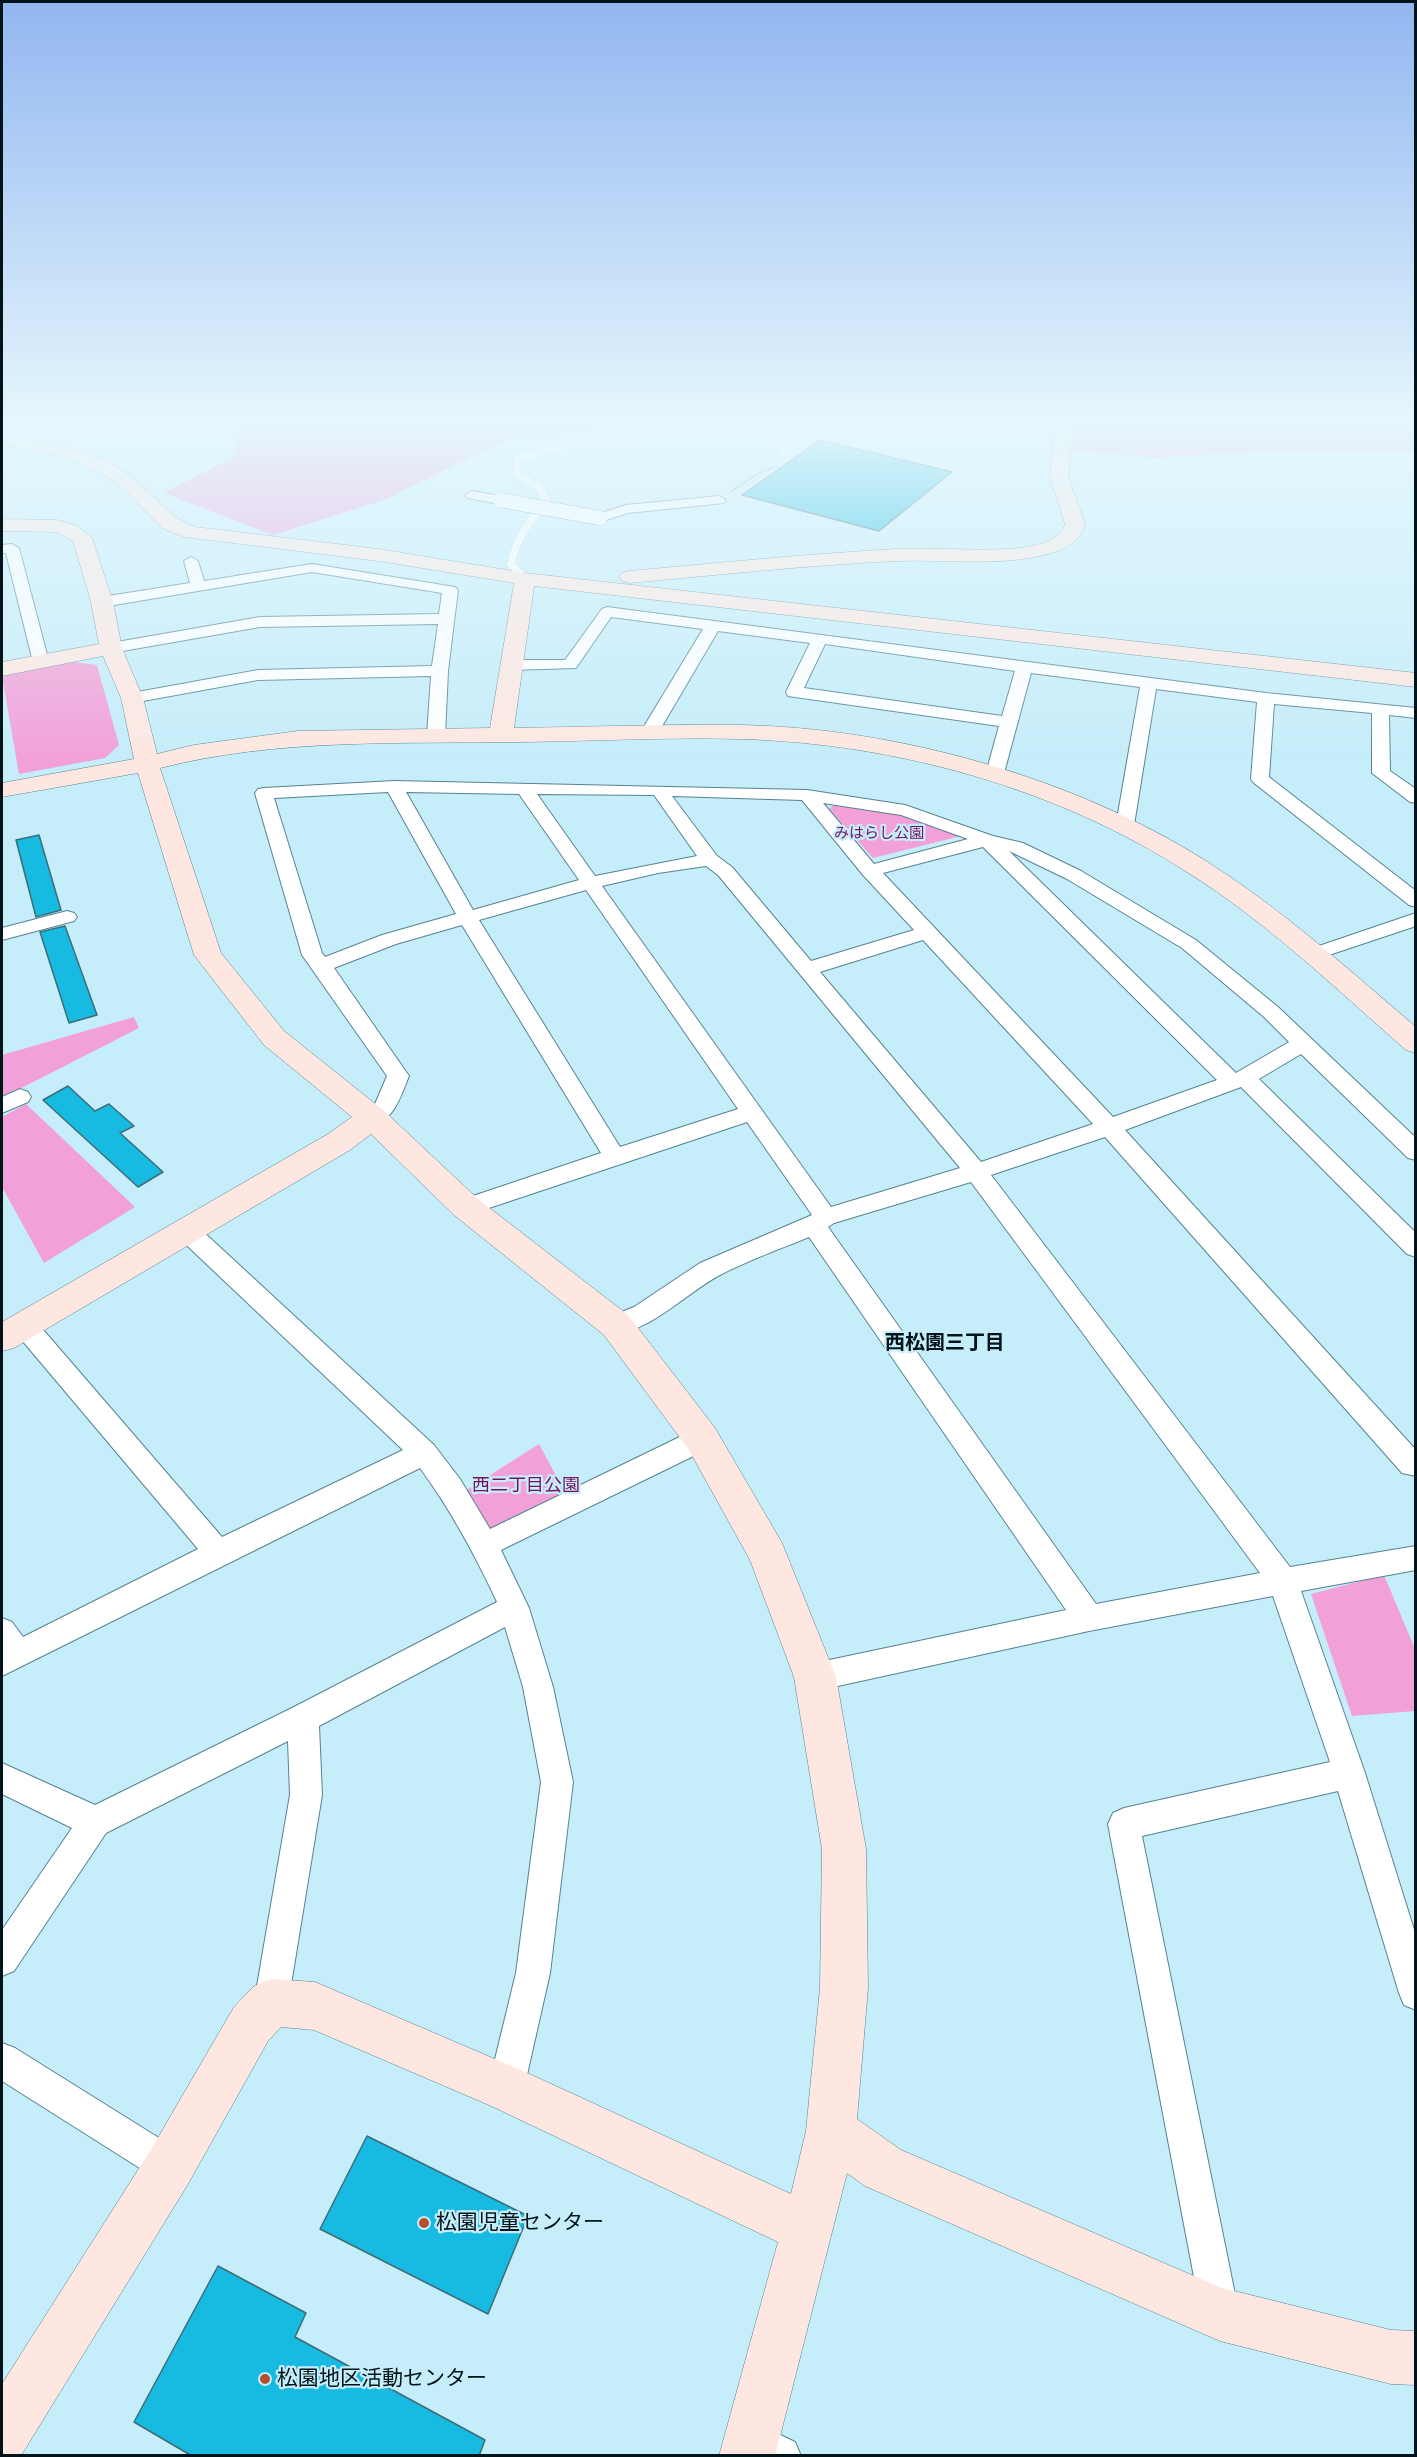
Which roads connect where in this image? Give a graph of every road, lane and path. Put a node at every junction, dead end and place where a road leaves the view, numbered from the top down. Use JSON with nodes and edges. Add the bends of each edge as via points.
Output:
{"nodes":[{"id":1,"x":77,"y":535,"type":"edge"},
{"id":2,"x":205,"y":535,"type":"edge"},
{"id":3,"x":518,"y":535,"type":"edge"},
{"id":4,"x":1070,"y":535,"type":"edge"},
{"id":5,"x":2,"y":549,"type":"edge"},
{"id":6,"x":191,"y":561,"type":"dead end"},
{"id":7,"x":525,"y":579,"type":"junction"},
{"id":8,"x":198,"y":586,"type":"junction"},
{"id":9,"x":102,"y":602,"type":"junction"},
{"id":10,"x":447,"y":619,"type":"junction"},
{"id":11,"x":713,"y":626,"type":"junction"},
{"id":12,"x":820,"y":639,"type":"junction"},
{"id":13,"x":111,"y":648,"type":"junction"},
{"id":14,"x":41,"y":662,"type":"junction"},
{"id":15,"x":511,"y":665,"type":"junction"},
{"id":16,"x":1024,"y":667,"type":"junction"},
{"id":17,"x":2,"y":669,"type":"edge"},
{"id":18,"x":440,"y":671,"type":"junction"},
{"id":19,"x":1416,"y":680,"type":"edge"},
{"id":20,"x":1149,"y":683,"type":"junction"},
{"id":21,"x":132,"y":698,"type":"junction"},
{"id":22,"x":1266,"y":698,"type":"junction"},
{"id":23,"x":1380,"y":709,"type":"junction"},
{"id":24,"x":1416,"y":713,"type":"edge"},
{"id":25,"x":1010,"y":722,"type":"junction"},
{"id":26,"x":649,"y":732,"type":"junction"},
{"id":27,"x":501,"y":734,"type":"junction"},
{"id":28,"x":436,"y":735,"type":"junction"},
{"id":29,"x":147,"y":764,"type":"junction"},
{"id":30,"x":995,"y":773,"type":"junction"},
{"id":31,"x":394,"y":786,"type":"junction"},
{"id":32,"x":524,"y":789,"type":"junction"},
{"id":33,"x":2,"y":790,"type":"edge"},
{"id":34,"x":659,"y":790,"type":"junction"},
{"id":35,"x":807,"y":795,"type":"junction"},
{"id":36,"x":1416,"y":798,"type":"edge"},
{"id":37,"x":1125,"y":825,"type":"junction"},
{"id":38,"x":987,"y":840,"type":"junction"},
{"id":39,"x":710,"y":860,"type":"junction"},
{"id":40,"x":870,"y":871,"type":"junction"},
{"id":41,"x":591,"y":883,"type":"junction"},
{"id":42,"x":1416,"y":901,"type":"edge"},
{"id":43,"x":67,"y":917,"type":"dead end"},
{"id":44,"x":467,"y":917,"type":"junction"},
{"id":45,"x":1416,"y":919,"type":"edge"},
{"id":46,"x":929,"y":932,"type":"junction"},
{"id":47,"x":2,"y":934,"type":"edge"},
{"id":48,"x":1314,"y":954,"type":"junction"},
{"id":49,"x":322,"y":966,"type":"junction"},
{"id":50,"x":807,"y":969,"type":"junction"},
{"id":51,"x":1303,"y":1042,"type":"junction"},
{"id":52,"x":1416,"y":1043,"type":"edge"},
{"id":53,"x":1239,"y":1080,"type":"junction"},
{"id":54,"x":752,"y":1113,"type":"junction"},
{"id":55,"x":372,"y":1117,"type":"junction"},
{"id":56,"x":1109,"y":1127,"type":"junction"},
{"id":57,"x":1416,"y":1152,"type":"edge"},
{"id":58,"x":615,"y":1157,"type":"junction"},
{"id":59,"x":976,"y":1172,"type":"junction"},
{"id":60,"x":466,"y":1207,"type":"junction"},
{"id":61,"x":820,"y":1221,"type":"junction"},
{"id":62,"x":188,"y":1232,"type":"junction"},
{"id":63,"x":1416,"y":1248,"type":"edge"},
{"id":64,"x":616,"y":1325,"type":"junction"},
{"id":65,"x":13,"y":1332,"type":"edge"},
{"id":66,"x":702,"y":1439,"type":"junction"},
{"id":67,"x":424,"y":1453,"type":"junction"},
{"id":68,"x":1414,"y":1467,"type":"edge"},
{"id":69,"x":484,"y":1545,"type":"junction"},
{"id":70,"x":218,"y":1553,"type":"junction"},
{"id":71,"x":1416,"y":1558,"type":"edge"},
{"id":72,"x":1283,"y":1581,"type":"junction"},
{"id":73,"x":514,"y":1608,"type":"junction"},
{"id":74,"x":1089,"y":1618,"type":"junction"},
{"id":75,"x":7,"y":1649,"type":"edge"},
{"id":76,"x":815,"y":1677,"type":"junction"},
{"id":77,"x":303,"y":1718,"type":"junction"},
{"id":78,"x":1350,"y":1773,"type":"junction"},
{"id":79,"x":2,"y":1778,"type":"edge"},
{"id":80,"x":95,"y":1822,"type":"junction"},
{"id":81,"x":2,"y":1959,"type":"edge"},
{"id":82,"x":1416,"y":1993,"type":"edge"},
{"id":83,"x":271,"y":2003,"type":"junction"},
{"id":84,"x":2,"y":2061,"type":"edge"},
{"id":85,"x":506,"y":2088,"type":"junction"},
{"id":86,"x":831,"y":2131,"type":"junction"},
{"id":87,"x":170,"y":2166,"type":"junction"},
{"id":88,"x":808,"y":2229,"type":"junction"},
{"id":89,"x":1220,"y":2314,"type":"junction"},
{"id":90,"x":1416,"y":2358,"type":"edge"},
{"id":91,"x":2,"y":2434,"type":"edge"},
{"id":92,"x":760,"y":2451,"type":"edge"}],
"edges":[{"from":1,"to":9,"type":"street","via":[[82,538]]},
{"from":2,"to":7,"type":"street","via":[[379,555]]},
{"from":3,"to":7,"type":"lane","via":[[511,564]]},
{"from":4,"to":7,"type":"street","via":[[1045,549],[1019,554],[900,555],[620,578]]},
{"from":5,"to":14,"type":"street","via":[[12,548]]},
{"from":6,"to":8,"type":"street"},
{"from":7,"to":15,"type":"street"},
{"from":7,"to":19,"type":"street"},
{"from":8,"to":9,"type":"street"},
{"from":8,"to":10,"type":"street","via":[[312,568],[450,590]]},
{"from":9,"to":13,"type":"street"},
{"from":10,"to":13,"type":"street","via":[[260,622]]},
{"from":10,"to":18,"type":"street"},
{"from":11,"to":12,"type":"street"},
{"from":11,"to":15,"type":"street","via":[[607,612],[570,665]]},
{"from":11,"to":26,"type":"street"},
{"from":12,"to":16,"type":"street"},
{"from":12,"to":25,"type":"street","via":[[794,692]]},
{"from":13,"to":14,"type":"street"},
{"from":13,"to":21,"type":"street"},
{"from":14,"to":17,"type":"street"},
{"from":15,"to":27,"type":"street"},
{"from":16,"to":20,"type":"street"},
{"from":16,"to":25,"type":"street"},
{"from":18,"to":21,"type":"street","via":[[258,675]]},
{"from":18,"to":28,"type":"street"},
{"from":20,"to":22,"type":"street"},
{"from":20,"to":37,"type":"street"},
{"from":21,"to":29,"type":"street"},
{"from":22,"to":23,"type":"street"},
{"from":22,"to":42,"type":"street","via":[[1260,779]]},
{"from":23,"to":24,"type":"street"},
{"from":23,"to":36,"type":"street","via":[[1381,773]]},
{"from":25,"to":30,"type":"street"},
{"from":26,"to":27,"type":"street"},
{"from":26,"to":30,"type":"street","via":[[744,732],[845,741]]},
{"from":27,"to":28,"type":"street"},
{"from":28,"to":29,"type":"street","via":[[266,741]]},
{"from":29,"to":33,"type":"street"},
{"from":29,"to":55,"type":"street","via":[[208,955],[274,1038]]},
{"from":30,"to":37,"type":"street"},
{"from":31,"to":32,"type":"street"},
{"from":31,"to":44,"type":"street"},
{"from":31,"to":49,"type":"street","via":[[264,794],[312,955]]},
{"from":32,"to":34,"type":"street"},
{"from":32,"to":41,"type":"street"},
{"from":34,"to":35,"type":"street"},
{"from":34,"to":39,"type":"street"},
{"from":35,"to":38,"type":"street","via":[[905,810]]},
{"from":35,"to":40,"type":"street"},
{"from":37,"to":48,"type":"street","via":[[1249,902]]},
{"from":38,"to":40,"type":"street"},
{"from":38,"to":51,"type":"street","via":[[1016,847],[1074,875],[1189,944]]},
{"from":38,"to":53,"type":"street"},
{"from":39,"to":41,"type":"street"},
{"from":39,"to":50,"type":"street","via":[[725,871]]},
{"from":40,"to":46,"type":"street"},
{"from":41,"to":44,"type":"street"},
{"from":41,"to":54,"type":"street"},
{"from":43,"to":47,"type":"street"},
{"from":44,"to":49,"type":"street","via":[[346,954]]},
{"from":44,"to":58,"type":"street"},
{"from":45,"to":48,"type":"street"},
{"from":46,"to":50,"type":"street"},
{"from":46,"to":56,"type":"street"},
{"from":48,"to":52,"type":"street"},
{"from":49,"to":55,"type":"street","via":[[398,1076],[384,1108]]},
{"from":50,"to":59,"type":"street"},
{"from":51,"to":53,"type":"street"},
{"from":51,"to":57,"type":"street"},
{"from":53,"to":56,"type":"street"},
{"from":53,"to":63,"type":"street"},
{"from":54,"to":58,"type":"street"},
{"from":54,"to":61,"type":"street"},
{"from":55,"to":60,"type":"street"},
{"from":55,"to":62,"type":"street","via":[[339,1142]]},
{"from":56,"to":59,"type":"street"},
{"from":56,"to":68,"type":"street"},
{"from":58,"to":60,"type":"street"},
{"from":59,"to":61,"type":"street"},
{"from":59,"to":72,"type":"street"},
{"from":60,"to":64,"type":"street"},
{"from":61,"to":64,"type":"street","via":[[709,1269],[643,1314]]},
{"from":61,"to":74,"type":"street"},
{"from":62,"to":65,"type":"street"},
{"from":62,"to":67,"type":"street"},
{"from":64,"to":66,"type":"street"},
{"from":65,"to":70,"type":"street"},
{"from":66,"to":69,"type":"street"},
{"from":66,"to":76,"type":"street","via":[[768,1555]]},
{"from":67,"to":69,"type":"street","via":[[450,1487]]},
{"from":67,"to":70,"type":"street"},
{"from":69,"to":73,"type":"street"},
{"from":70,"to":75,"type":"street"},
{"from":71,"to":72,"type":"street"},
{"from":72,"to":74,"type":"street"},
{"from":72,"to":78,"type":"street"},
{"from":73,"to":77,"type":"street"},
{"from":73,"to":85,"type":"street","via":[[538,1687],[556,1782],[533,1972]]},
{"from":74,"to":76,"type":"street"},
{"from":76,"to":86,"type":"street","via":[[844,1849],[844,1988]]},
{"from":77,"to":80,"type":"street"},
{"from":77,"to":83,"type":"street","via":[[306,1796]]},
{"from":78,"to":82,"type":"street"},
{"from":78,"to":89,"type":"street","via":[[1124,1824]]},
{"from":79,"to":80,"type":"street"},
{"from":80,"to":81,"type":"street"},
{"from":83,"to":85,"type":"street","via":[[315,2006]]},
{"from":83,"to":87,"type":"street","via":[[250,2024]]},
{"from":84,"to":87,"type":"street"},
{"from":85,"to":88,"type":"street"},
{"from":86,"to":88,"type":"street"},
{"from":86,"to":89,"type":"street","via":[[883,2168]]},
{"from":87,"to":91,"type":"street"},
{"from":88,"to":92,"type":"street"},
{"from":89,"to":90,"type":"street","via":[[1391,2357]]}]}
